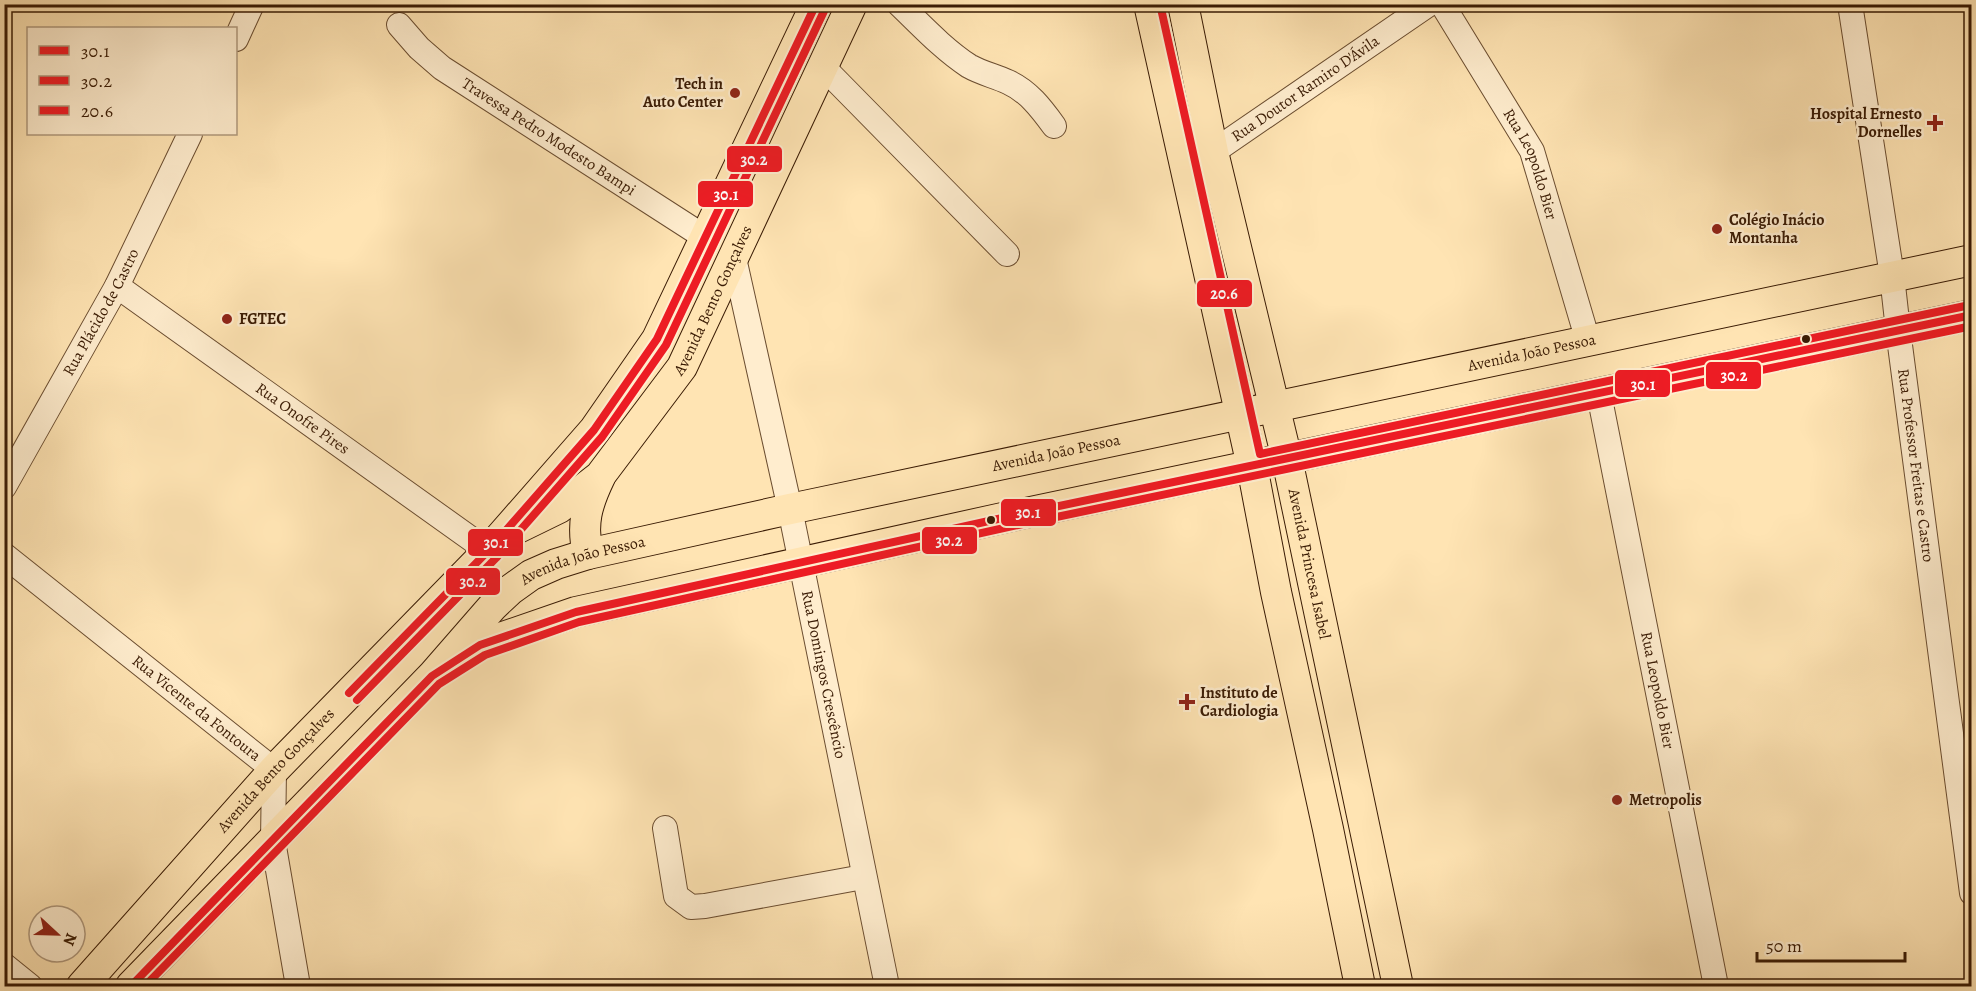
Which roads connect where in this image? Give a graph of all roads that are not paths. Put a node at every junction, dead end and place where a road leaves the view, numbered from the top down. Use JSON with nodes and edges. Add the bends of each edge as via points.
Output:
{"nodes":[{"id":1,"x":252,"y":4,"type":"edge"},
{"id":2,"x":816,"y":4,"type":"edge"},
{"id":3,"x":852,"y":4,"type":"edge"},
{"id":4,"x":899,"y":4,"type":"edge"},
{"id":5,"x":1149,"y":4,"type":"edge"},
{"id":6,"x":1183,"y":4,"type":"edge"},
{"id":7,"x":1430,"y":4,"type":"edge"},
{"id":8,"x":1442,"y":4,"type":"edge"},
{"id":9,"x":1850,"y":4,"type":"edge"},
{"id":10,"x":399,"y":25,"type":"dead end"},
{"id":11,"x":237,"y":37,"type":"edge"},
{"id":12,"x":823,"y":68,"type":"junction"},
{"id":13,"x":1054,"y":126,"type":"dead end"},
{"id":14,"x":190,"y":135,"type":"edge"},
{"id":15,"x":1213,"y":152,"type":"junction"},
{"id":16,"x":706,"y":238,"type":"junction"},
{"id":17,"x":1007,"y":254,"type":"dead end"},
{"id":18,"x":734,"y":258,"type":"junction"},
{"id":19,"x":1971,"y":260,"type":"edge"},
{"id":20,"x":1892,"y":276,"type":"junction"},
{"id":21,"x":117,"y":286,"type":"junction"},
{"id":22,"x":1971,"y":315,"type":"edge"},
{"id":23,"x":1898,"y":330,"type":"junction"},
{"id":24,"x":1588,"y":340,"type":"junction"},
{"id":25,"x":1599,"y":394,"type":"junction"},
{"id":26,"x":1275,"y":408,"type":"junction"},
{"id":27,"x":1240,"y":415,"type":"junction"},
{"id":28,"x":1287,"y":459,"type":"junction"},
{"id":29,"x":1252,"y":466,"type":"junction"},
{"id":30,"x":600,"y":476,"type":"junction"},
{"id":31,"x":4,"y":487,"type":"edge"},
{"id":32,"x":789,"y":509,"type":"junction"},
{"id":33,"x":494,"y":544,"type":"junction"},
{"id":34,"x":588,"y":554,"type":"junction"},
{"id":35,"x":4,"y":555,"type":"edge"},
{"id":36,"x":800,"y":564,"type":"junction"},
{"id":37,"x":432,"y":676,"type":"junction"},
{"id":38,"x":274,"y":770,"type":"junction"},
{"id":39,"x":1966,"y":806,"type":"edge"},
{"id":40,"x":665,"y":828,"type":"dead end"},
{"id":41,"x":273,"y":841,"type":"junction"},
{"id":42,"x":863,"y":877,"type":"junction"},
{"id":43,"x":1971,"y":893,"type":"edge"},
{"id":44,"x":4,"y":965,"type":"edge"},
{"id":45,"x":30,"y":987,"type":"edge"},
{"id":46,"x":82,"y":987,"type":"edge"},
{"id":47,"x":131,"y":987,"type":"edge"},
{"id":48,"x":298,"y":987,"type":"edge"},
{"id":49,"x":887,"y":987,"type":"edge"},
{"id":50,"x":1360,"y":987,"type":"edge"},
{"id":51,"x":1398,"y":987,"type":"edge"},
{"id":52,"x":1716,"y":987,"type":"edge"}],
"edges":[{"from":1,"to":11,"type":"street"},
{"from":2,"to":16,"type":"main road","name":"Avenida Bento Gonçalves"},
{"from":3,"to":12,"type":"main road","name":"Avenida Bento Gonçalves"},
{"from":4,"to":13,"type":"street","via":[[953,55],[1021,90],[1038,104]]},
{"from":5,"to":27,"type":"main road"},
{"from":6,"to":15,"type":"main road","name":"Avenida Princesa Isabel"},
{"from":7,"to":15,"type":"street","name":"Rua Doutor Ramiro D'Ávila"},
{"from":8,"to":24,"type":"street","name":"Rua Leopoldo Bier","via":[[1532,151]]},
{"from":9,"to":20,"type":"street","name":"Rua Professor Freitas e Castro"},
{"from":10,"to":16,"type":"street","name":"Travessa Pedro Modesto Bampi","via":[[442,68]]},
{"from":12,"to":17,"type":"street"},
{"from":12,"to":18,"type":"main road","name":"Avenida Bento Gonçalves"},
{"from":14,"to":21,"type":"street","name":"Rua Plácido de Castro"},
{"from":15,"to":26,"type":"main road","name":"Avenida Princesa Isabel"},
{"from":16,"to":33,"type":"main road","name":"Avenida Bento Gonçalves","via":[[657,339],[594,430]]},
{"from":18,"to":30,"type":"main road","name":"Avenida Bento Gonçalves","via":[[682,367]]},
{"from":18,"to":32,"type":"street","name":"Rua Domingos Crescêncio"},
{"from":19,"to":20,"type":"main road","name":"Avenida João Pessoa"},
{"from":20,"to":23,"type":"street","name":"Rua Professor Freitas e Castro"},
{"from":20,"to":24,"type":"main road","name":"Avenida João Pessoa"},
{"from":21,"to":31,"type":"street","name":"Rua Plácido de Castro"},
{"from":21,"to":33,"type":"street","name":"Rua Onofre Pires"},
{"from":22,"to":23,"type":"main road"},
{"from":23,"to":25,"type":"main road"},
{"from":23,"to":39,"type":"street","name":"Rua Professor Freitas e Castro"},
{"from":24,"to":26,"type":"main road","name":"Avenida João Pessoa"},
{"from":25,"to":28,"type":"main road"},
{"from":25,"to":52,"type":"street","name":"Rua Leopoldo Bier"},
{"from":26,"to":27,"type":"main road","name":"Avenida João Pessoa"},
{"from":26,"to":28,"type":"main road","name":"Avenida Princesa Isabel"},
{"from":27,"to":29,"type":"main road"},
{"from":27,"to":32,"type":"main road","name":"Avenida João Pessoa"},
{"from":28,"to":29,"type":"main road"},
{"from":28,"to":51,"type":"main road","name":"Avenida Princesa Isabel"},
{"from":29,"to":36,"type":"main road"},
{"from":29,"to":50,"type":"main road"},
{"from":30,"to":33,"type":"main road","name":"Avenida Bento Gonçalves","via":[[559,508]]},
{"from":30,"to":34,"type":"main road","via":[[585,516]]},
{"from":32,"to":34,"type":"main road","name":"Avenida João Pessoa"},
{"from":32,"to":36,"type":"street","name":"Rua Domingos Crescêncio"},
{"from":33,"to":38,"type":"main road","name":"Avenida Bento Gonçalves"},
{"from":34,"to":37,"type":"main road","name":"Avenida João Pessoa","via":[[531,575],[510,590]]},
{"from":35,"to":38,"type":"street","name":"Rua Vicente da Fontoura"},
{"from":36,"to":37,"type":"main road","via":[[576,612],[480,645]]},
{"from":36,"to":42,"type":"street","name":"Rua Domingos Crescêncio"},
{"from":37,"to":41,"type":"main road"},
{"from":38,"to":41,"type":"street","name":"Rua Vicente da Fontoura"},
{"from":38,"to":46,"type":"main road","name":"Avenida Bento Gonçalves"},
{"from":39,"to":43,"type":"street","name":"Rua Professor Freitas e Castro"},
{"from":40,"to":42,"type":"street","via":[[676,896],[691,906]]},
{"from":41,"to":47,"type":"main road"},
{"from":41,"to":48,"type":"street","name":"Rua Vicente da Fontoura"},
{"from":42,"to":49,"type":"street","name":"Rua Domingos Crescêncio"},
{"from":44,"to":45,"type":"street"}]}
